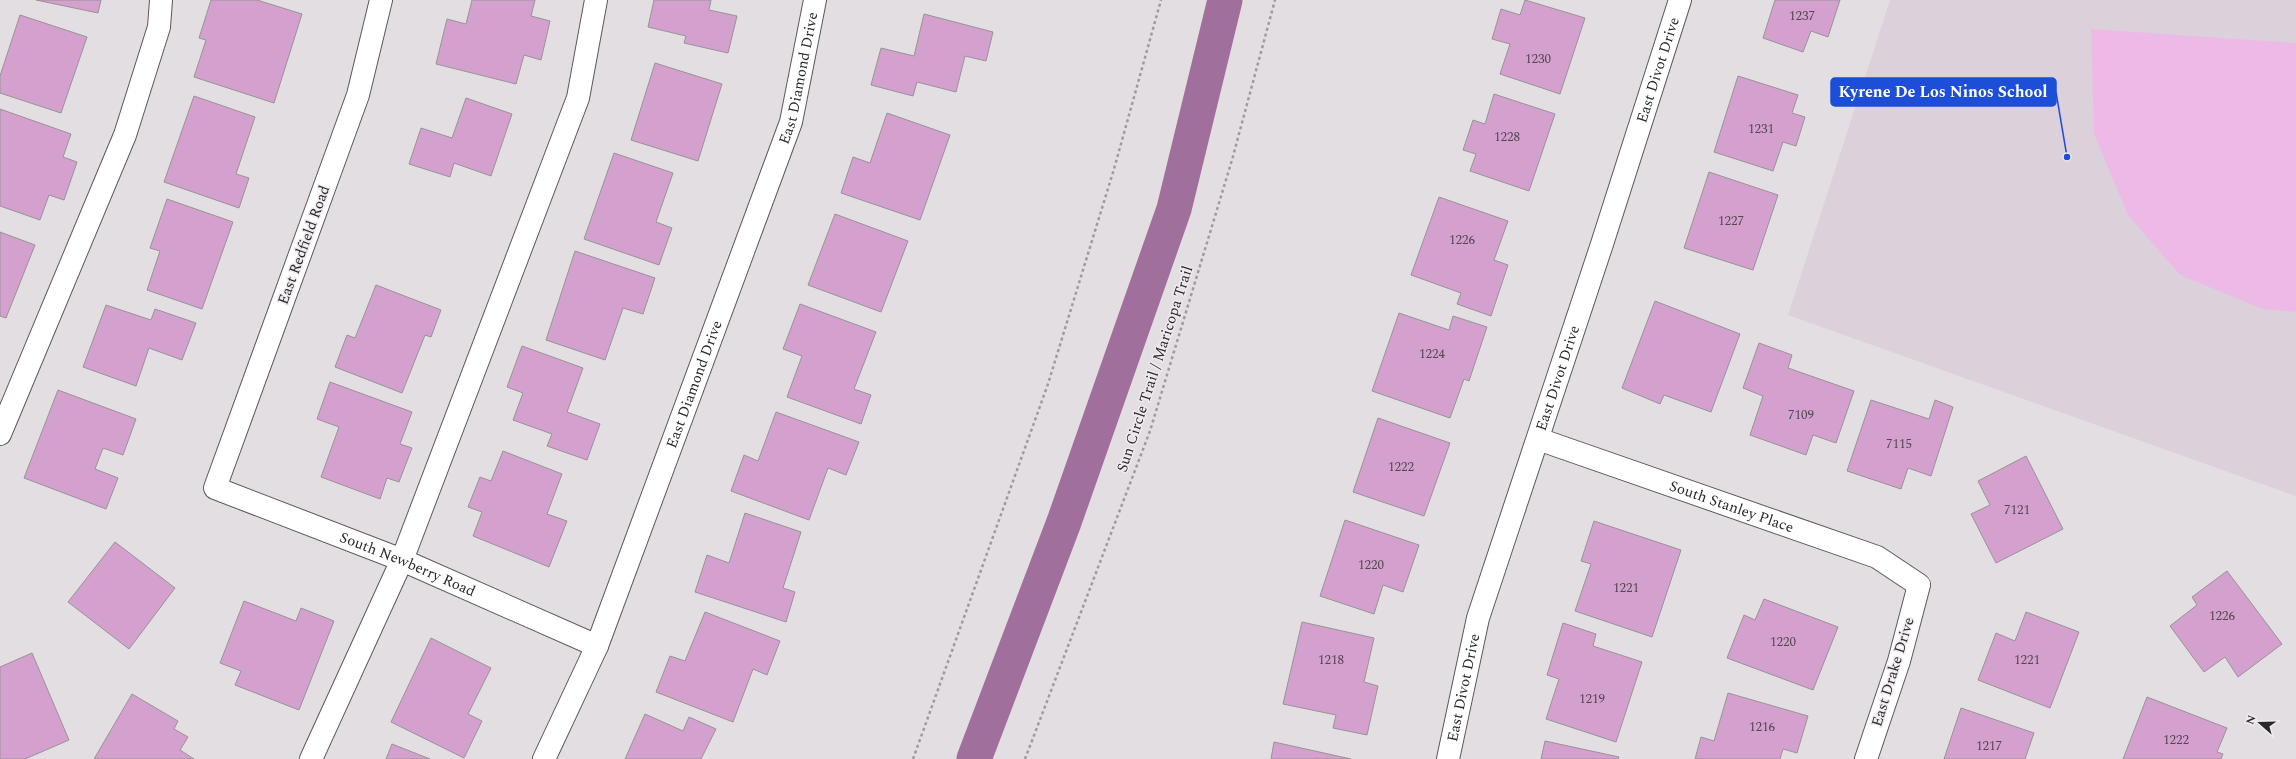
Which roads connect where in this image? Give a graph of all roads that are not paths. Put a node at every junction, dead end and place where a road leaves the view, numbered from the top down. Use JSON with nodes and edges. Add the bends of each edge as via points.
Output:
{"nodes":[{"id":1,"x":162,"y":0,"type":"edge"},
{"id":2,"x":381,"y":0,"type":"edge"},
{"id":3,"x":596,"y":0,"type":"edge"},
{"id":4,"x":815,"y":0,"type":"edge"},
{"id":5,"x":1680,"y":0,"type":"edge"},
{"id":6,"x":0,"y":434,"type":"edge"},
{"id":7,"x":1538,"y":439,"type":"junction"},
{"id":8,"x":216,"y":488,"type":"joint"},
{"id":9,"x":402,"y":560,"type":"junction"},
{"id":10,"x":1919,"y":585,"type":"joint"},
{"id":11,"x":597,"y":646,"type":"junction"},
{"id":12,"x":311,"y":759,"type":"edge"},
{"id":13,"x":544,"y":759,"type":"edge"},
{"id":14,"x":1448,"y":759,"type":"edge"},
{"id":15,"x":1866,"y":759,"type":"edge"}],
"edges":[{"from":1,"to":6,"type":"street","via":[[159,27],[125,135]]},
{"from":2,"to":8,"type":"street","name":"East Redfield Road","via":[[358,95]]},
{"from":3,"to":9,"type":"street","via":[[578,98]]},
{"from":4,"to":11,"type":"street","name":"East Diamond Drive","via":[[791,122]]},
{"from":5,"to":7,"type":"street","name":"East Divot Drive"},
{"from":7,"to":10,"type":"street","name":"South Stanley Place","via":[[1877,557]]},
{"from":7,"to":14,"type":"street","name":"East Divot Drive","via":[[1478,618]]},
{"from":8,"to":9,"type":"street","name":"South Newberry Road"},
{"from":9,"to":11,"type":"street","name":"South Newberry Road"},
{"from":9,"to":12,"type":"street"},
{"from":10,"to":15,"type":"street","name":"East Drake Drive","via":[[1899,661]]},
{"from":11,"to":13,"type":"street","name":"East Diamond Drive"}]}
